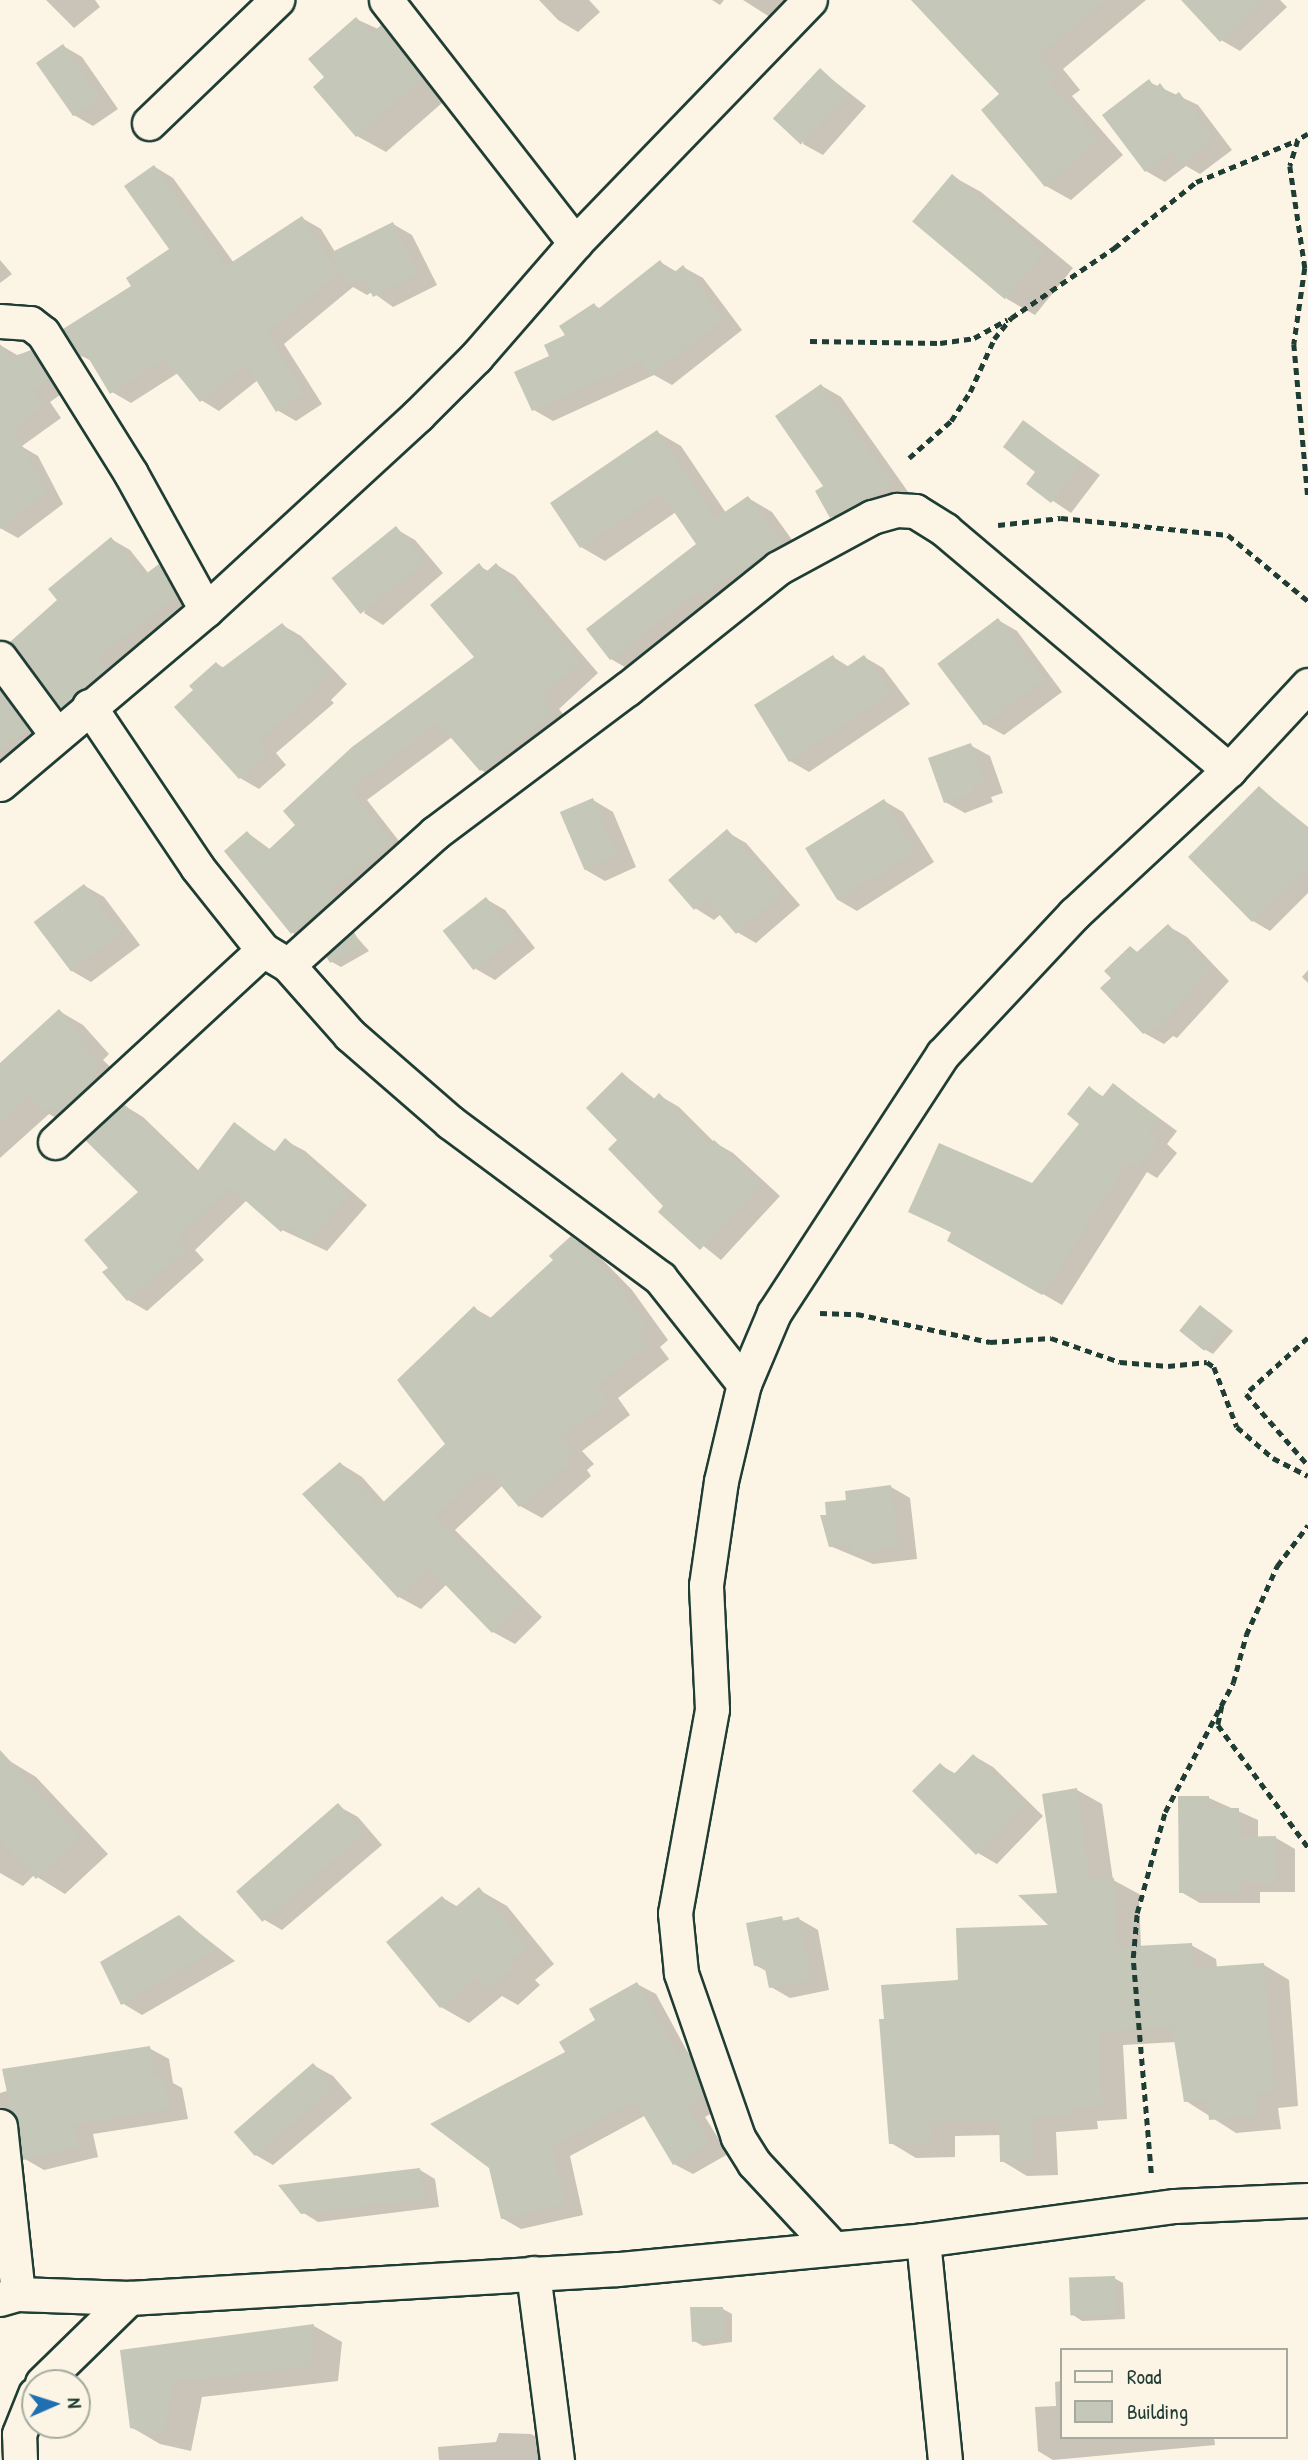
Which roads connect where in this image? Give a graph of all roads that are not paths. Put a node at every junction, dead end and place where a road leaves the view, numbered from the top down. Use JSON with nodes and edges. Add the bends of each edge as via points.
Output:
{"nodes":[{"id":1,"x":277,"y":0,"type":"edge"},
{"id":2,"x":386,"y":0,"type":"edge"},
{"id":3,"x":810,"y":0,"type":"edge"},
{"id":4,"x":149,"y":123,"type":"dead end"},
{"id":5,"x":575,"y":243,"type":"junction"},
{"id":6,"x":0,"y":321,"type":"edge"},
{"id":7,"x":206,"y":610,"type":"junction"},
{"id":8,"x":0,"y":658,"type":"edge"},
{"id":9,"x":1308,"y":685,"type":"edge"},
{"id":10,"x":89,"y":706,"type":"junction"},
{"id":11,"x":56,"y":734,"type":"junction"},
{"id":12,"x":1229,"y":770,"type":"junction"},
{"id":13,"x":0,"y":784,"type":"edge"},
{"id":14,"x":275,"y":957,"type":"junction"},
{"id":15,"x":55,"y":1142,"type":"dead end"},
{"id":16,"x":744,"y":1384,"type":"junction"},
{"id":17,"x":0,"y":2126,"type":"edge"},
{"id":18,"x":1308,"y":2200,"type":"edge"},
{"id":19,"x":923,"y":2240,"type":"junction"},
{"id":20,"x":832,"y":2247,"type":"junction"},
{"id":21,"x":533,"y":2273,"type":"junction"},
{"id":22,"x":9,"y":2296,"type":"edge"},
{"id":23,"x":129,"y":2298,"type":"junction"},
{"id":24,"x":56,"y":2369,"type":"edge"},
{"id":25,"x":0,"y":2406,"type":"edge"},
{"id":26,"x":19,"y":2447,"type":"edge"},
{"id":27,"x":556,"y":2460,"type":"edge"},
{"id":28,"x":945,"y":2460,"type":"edge"}],
"edges":[{"from":1,"to":4,"type":"street"},
{"from":2,"to":5,"type":"street"},
{"from":3,"to":5,"type":"street"},
{"from":5,"to":7,"type":"street","via":[[476,357],[418,415]]},
{"from":6,"to":7,"type":"street","via":[[30,323],[43,333],[131,474]]},
{"from":7,"to":10,"type":"street"},
{"from":8,"to":11,"type":"street"},
{"from":9,"to":12,"type":"street"},
{"from":10,"to":11,"type":"street"},
{"from":10,"to":14,"type":"street","via":[[197,867]]},
{"from":11,"to":13,"type":"street"},
{"from":12,"to":14,"type":"street","via":[[945,530],[915,510],[897,510],[872,517],[778,568],[627,690]]},
{"from":12,"to":16,"type":"street","via":[[1074,914],[943,1054],[774,1313]]},
{"from":14,"to":15,"type":"street"},
{"from":14,"to":16,"type":"street","via":[[350,1035],[450,1122],[660,1278]]},
{"from":16,"to":20,"type":"street","via":[[721,1481],[706,1585],[712,1709],[675,1913],[681,1973],[738,2137],[754,2163]]},
{"from":17,"to":22,"type":"street"},
{"from":18,"to":19,"type":"street","via":[[1175,2206]]},
{"from":19,"to":20,"type":"street"},
{"from":19,"to":28,"type":"street"},
{"from":20,"to":21,"type":"street"},
{"from":21,"to":23,"type":"street"},
{"from":21,"to":27,"type":"street"},
{"from":22,"to":23,"type":"street"},
{"from":23,"to":24,"type":"street"},
{"from":25,"to":26,"type":"street"}]}
